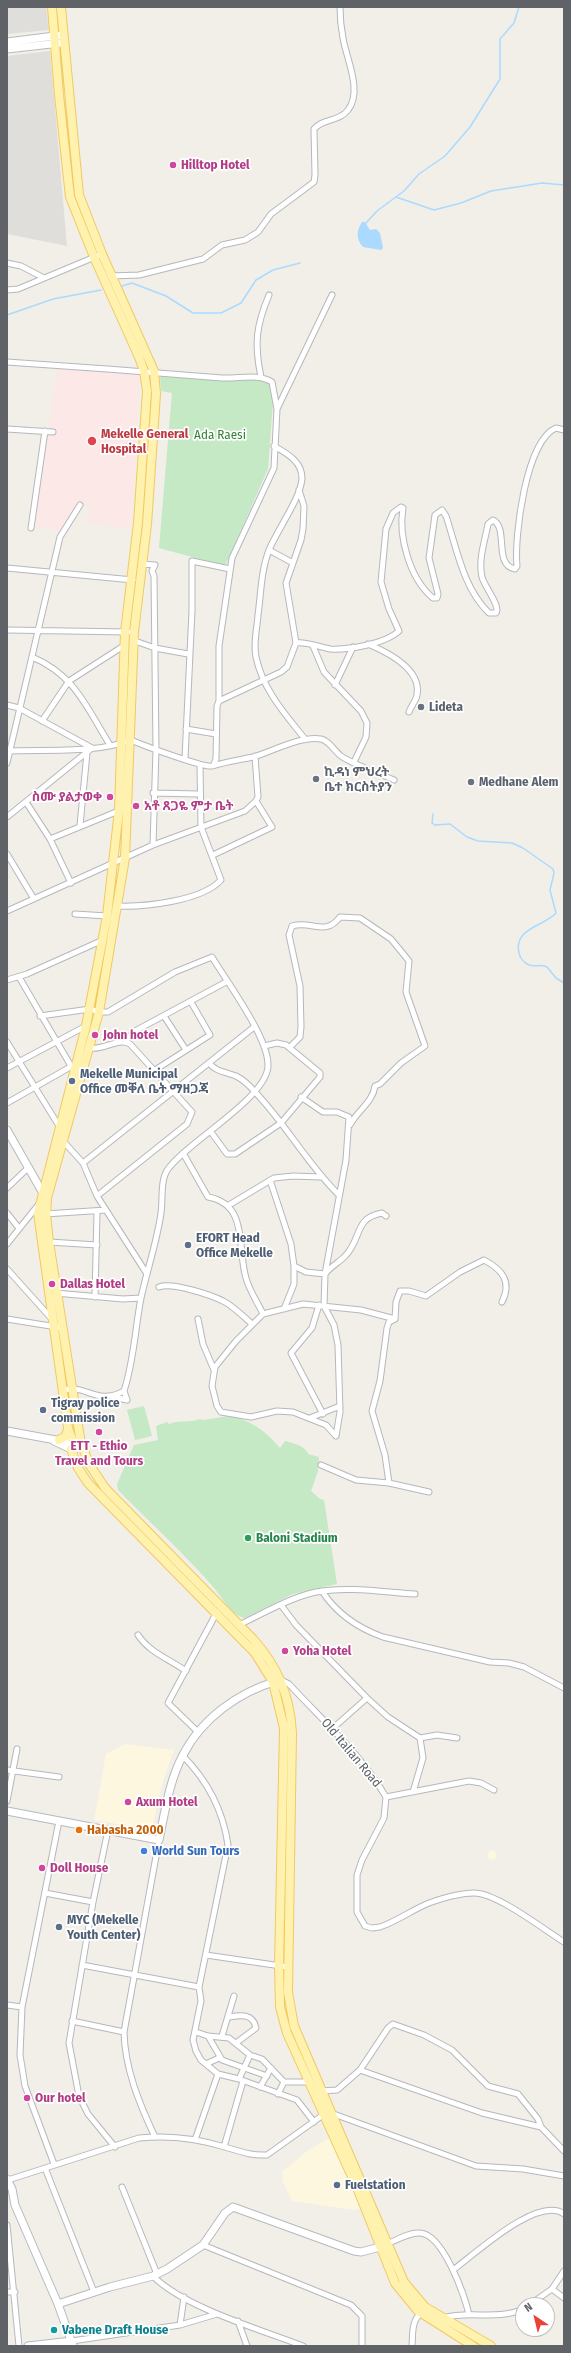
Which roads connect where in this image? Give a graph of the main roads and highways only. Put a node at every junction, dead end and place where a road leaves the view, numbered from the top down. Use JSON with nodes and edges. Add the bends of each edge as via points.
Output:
{"nodes":[{"id":1,"x":52,"y":7,"type":"edge"},
{"id":2,"x":61,"y":7,"type":"edge"},
{"id":3,"x":59,"y":39,"type":"junction"},
{"id":4,"x":59,"y":95,"type":"junction"},
{"id":5,"x":68,"y":95,"type":"junction"},
{"id":6,"x":98,"y":255,"type":"junction"},
{"id":7,"x":108,"y":277,"type":"junction"},
{"id":8,"x":135,"y":544,"type":"junction"},
{"id":9,"x":145,"y":546,"type":"junction"},
{"id":10,"x":123,"y":810,"type":"junction"},
{"id":11,"x":77,"y":1068,"type":"junction"},
{"id":12,"x":43,"y":1198,"type":"junction"},
{"id":13,"x":42,"y":1214,"type":"junction"},
{"id":14,"x":53,"y":1293,"type":"junction"},
{"id":15,"x":59,"y":1328,"type":"junction"},
{"id":16,"x":68,"y":1389,"type":"junction"},
{"id":17,"x":68,"y":1428,"type":"junction"},
{"id":18,"x":59,"y":1440,"type":"road end"},
{"id":19,"x":75,"y":1445,"type":"junction"},
{"id":20,"x":277,"y":1681,"type":"junction"},
{"id":21,"x":326,"y":2114,"type":"junction"},
{"id":22,"x":383,"y":2246,"type":"junction"},
{"id":23,"x":460,"y":2342,"type":"edge"},
{"id":24,"x":473,"y":2346,"type":"edge"},
{"id":25,"x":491,"y":2346,"type":"edge"}],
"edges":[{"from":1,"to":3,"type":"main road"},
{"from":2,"to":3,"type":"main road"},
{"from":3,"to":4,"type":"main road"},
{"from":3,"to":5,"type":"main road"},
{"from":4,"to":5,"type":"main road"},
{"from":4,"to":6,"type":"main road","via":[[70,197]]},
{"from":5,"to":6,"type":"main road","via":[[79,195]]},
{"from":6,"to":7,"type":"main road"},
{"from":7,"to":8,"type":"main road","via":[[144,371],[146,391]]},
{"from":7,"to":9,"type":"main road","via":[[154,371],[156,394]]},
{"from":8,"to":9,"type":"main road"},
{"from":8,"to":10,"type":"main road","via":[[125,632],[121,744]]},
{"from":9,"to":10,"type":"main road","via":[[134,632],[130,740]]},
{"from":10,"to":11,"type":"main road","via":[[103,940]]},
{"from":10,"to":11,"type":"main road","via":[[125,858],[99,1012],[90,1048]]},
{"from":11,"to":12,"type":"main road","via":[[59,1126]]},
{"from":11,"to":12,"type":"main road","via":[[63,1141]]},
{"from":12,"to":13,"type":"main road"},
{"from":13,"to":14,"type":"main road"},
{"from":13,"to":14,"type":"main road","via":[[49,1242]]},
{"from":14,"to":15,"type":"main road"},
{"from":14,"to":15,"type":"main road","via":[[51,1318]]},
{"from":15,"to":16,"type":"main road"},
{"from":16,"to":17,"type":"main road"},
{"from":16,"to":19,"type":"main road"},
{"from":17,"to":18,"type":"main road","via":[[66,1436]]},
{"from":17,"to":19,"type":"main road"},
{"from":19,"to":20,"type":"main road","via":[[105,1488],[268,1658]]},
{"from":19,"to":20,"type":"main road","via":[[78,1468],[88,1483],[217,1612],[255,1652]]},
{"from":20,"to":21,"type":"main road","via":[[289,1703],[292,1733],[288,1992],[291,2017],[321,2091]]},
{"from":20,"to":21,"type":"main road","via":[[284,1728],[279,1966],[282,2015],[307,2082]]},
{"from":21,"to":22,"type":"main road","via":[[361,2188]]},
{"from":22,"to":23,"type":"main road","via":[[399,2290],[421,2313]]},
{"from":22,"to":25,"type":"main road","via":[[416,2298],[443,2318]]},
{"from":23,"to":24,"type":"main road"}]}
